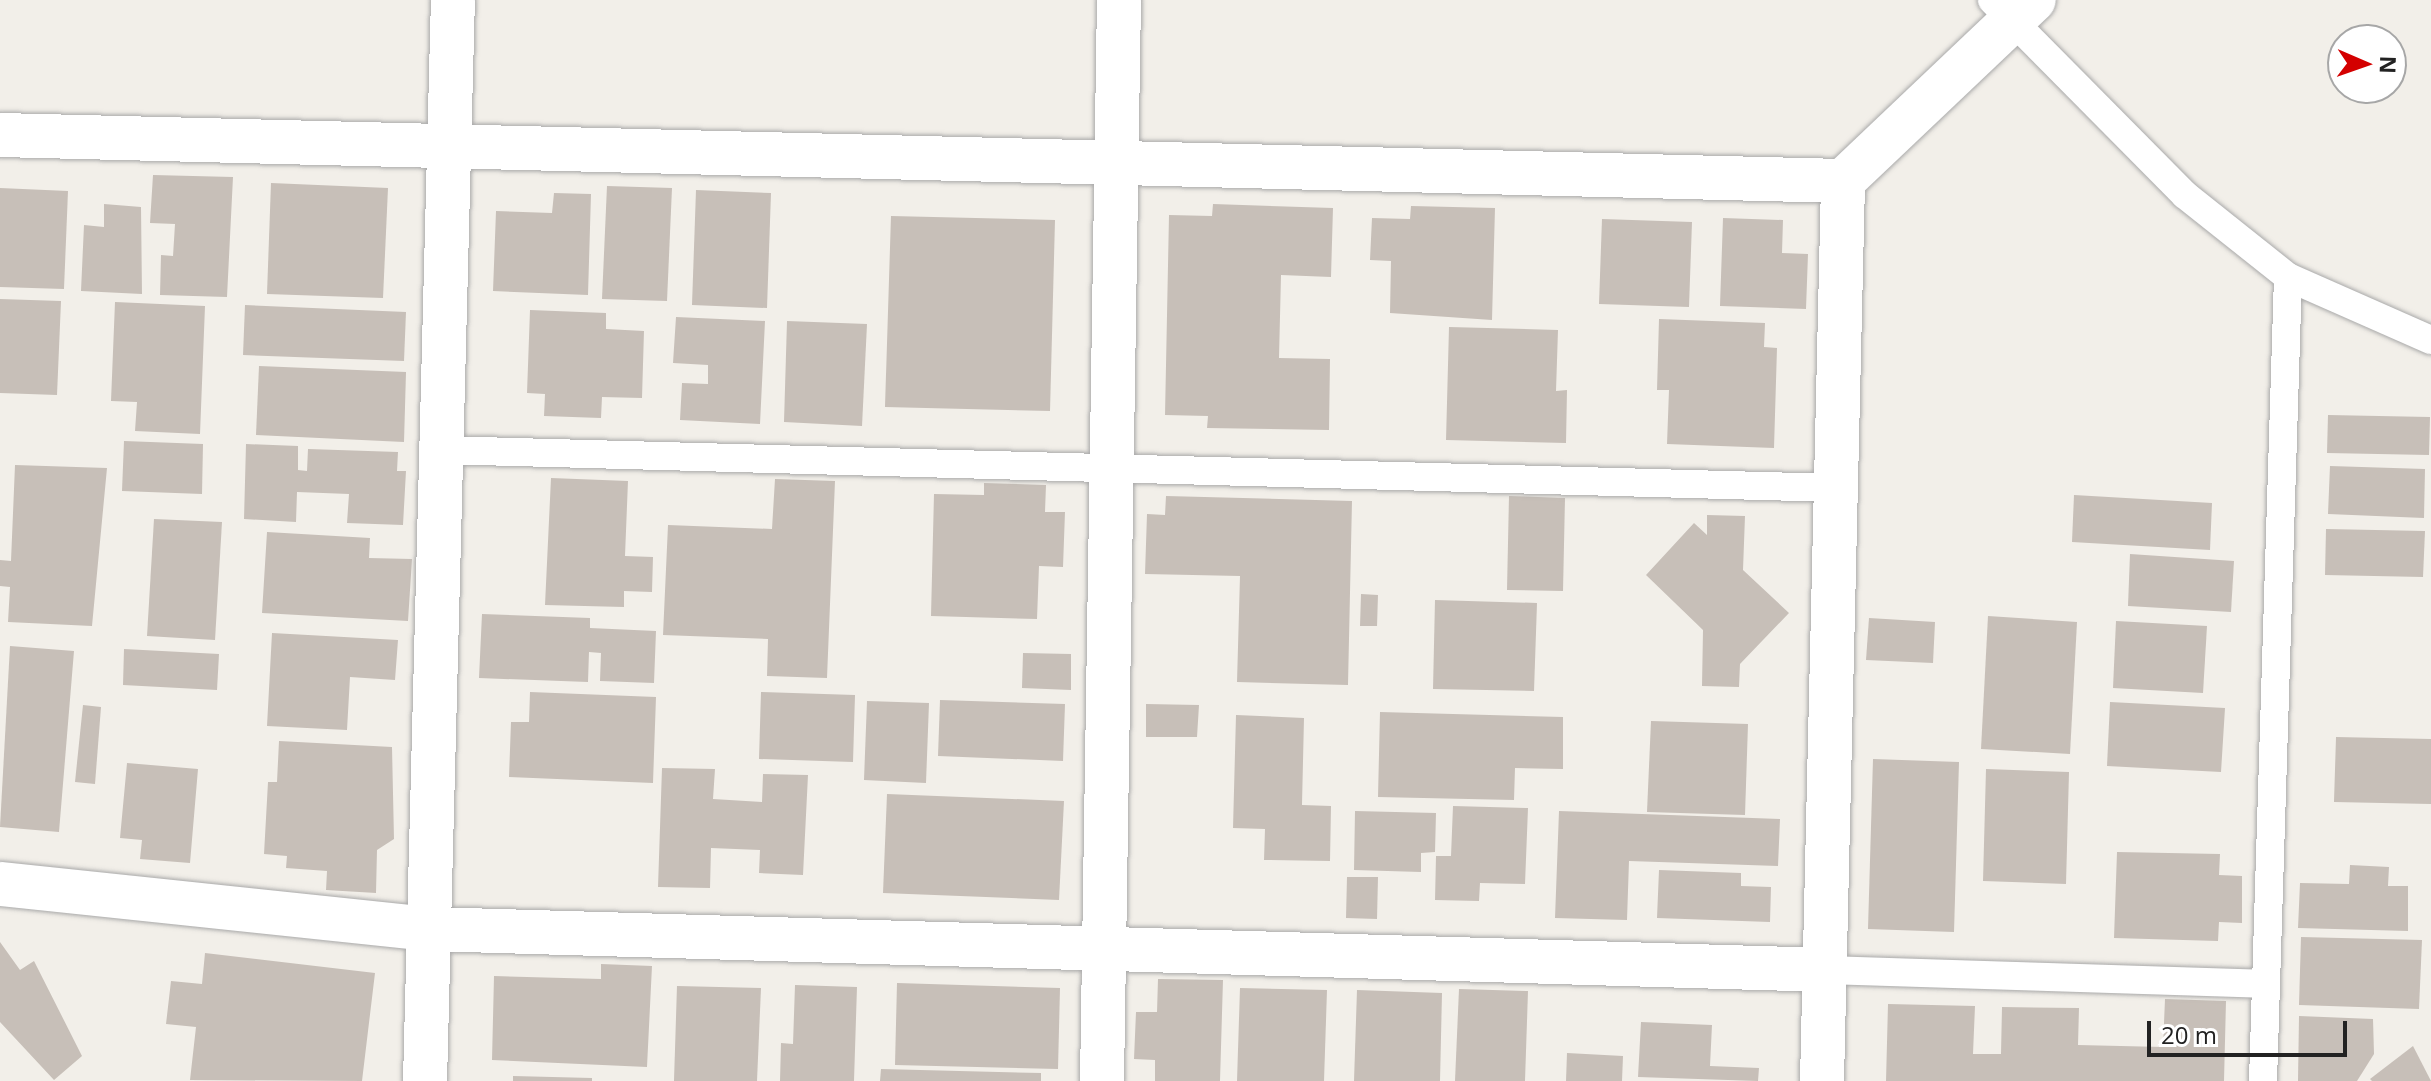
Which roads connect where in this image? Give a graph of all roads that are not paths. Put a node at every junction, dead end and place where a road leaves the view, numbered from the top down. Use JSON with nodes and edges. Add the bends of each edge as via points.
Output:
{"nodes":[{"id":1,"x":453,"y":0,"type":"edge"},
{"id":2,"x":1119,"y":0,"type":"edge"},
{"id":3,"x":2012,"y":7,"type":"edge"},
{"id":4,"x":0,"y":135,"type":"edge"},
{"id":5,"x":449,"y":147,"type":"junction"},
{"id":6,"x":1115,"y":161,"type":"junction"},
{"id":7,"x":1843,"y":181,"type":"junction"},
{"id":8,"x":2288,"y":277,"type":"junction"},
{"id":9,"x":2431,"y":340,"type":"edge"},
{"id":10,"x":441,"y":450,"type":"junction"},
{"id":11,"x":1112,"y":464,"type":"junction"},
{"id":12,"x":1836,"y":488,"type":"junction"},
{"id":13,"x":0,"y":884,"type":"edge"},
{"id":14,"x":430,"y":929,"type":"junction"},
{"id":15,"x":1106,"y":947,"type":"junction"},
{"id":16,"x":1824,"y":970,"type":"junction"},
{"id":17,"x":2264,"y":984,"type":"junction"},
{"id":18,"x":425,"y":1081,"type":"edge"},
{"id":19,"x":1102,"y":1081,"type":"edge"},
{"id":20,"x":1822,"y":1081,"type":"edge"},
{"id":21,"x":2263,"y":1081,"type":"edge"}],
"edges":[{"from":1,"to":5,"type":"street"},
{"from":2,"to":6,"type":"street"},
{"from":3,"to":7,"type":"street"},
{"from":3,"to":8,"type":"lane","via":[[2185,195]]},
{"from":4,"to":5,"type":"street"},
{"from":5,"to":6,"type":"street"},
{"from":5,"to":10,"type":"street"},
{"from":6,"to":7,"type":"street"},
{"from":6,"to":11,"type":"street"},
{"from":7,"to":12,"type":"street"},
{"from":8,"to":9,"type":"lane"},
{"from":8,"to":17,"type":"lane"},
{"from":10,"to":11,"type":"lane"},
{"from":10,"to":14,"type":"street"},
{"from":11,"to":12,"type":"lane"},
{"from":11,"to":15,"type":"street"},
{"from":12,"to":16,"type":"street"},
{"from":13,"to":14,"type":"street"},
{"from":14,"to":15,"type":"street"},
{"from":14,"to":18,"type":"street"},
{"from":15,"to":16,"type":"street"},
{"from":15,"to":19,"type":"street"},
{"from":16,"to":17,"type":"lane"},
{"from":16,"to":20,"type":"street"},
{"from":17,"to":21,"type":"lane"}]}
